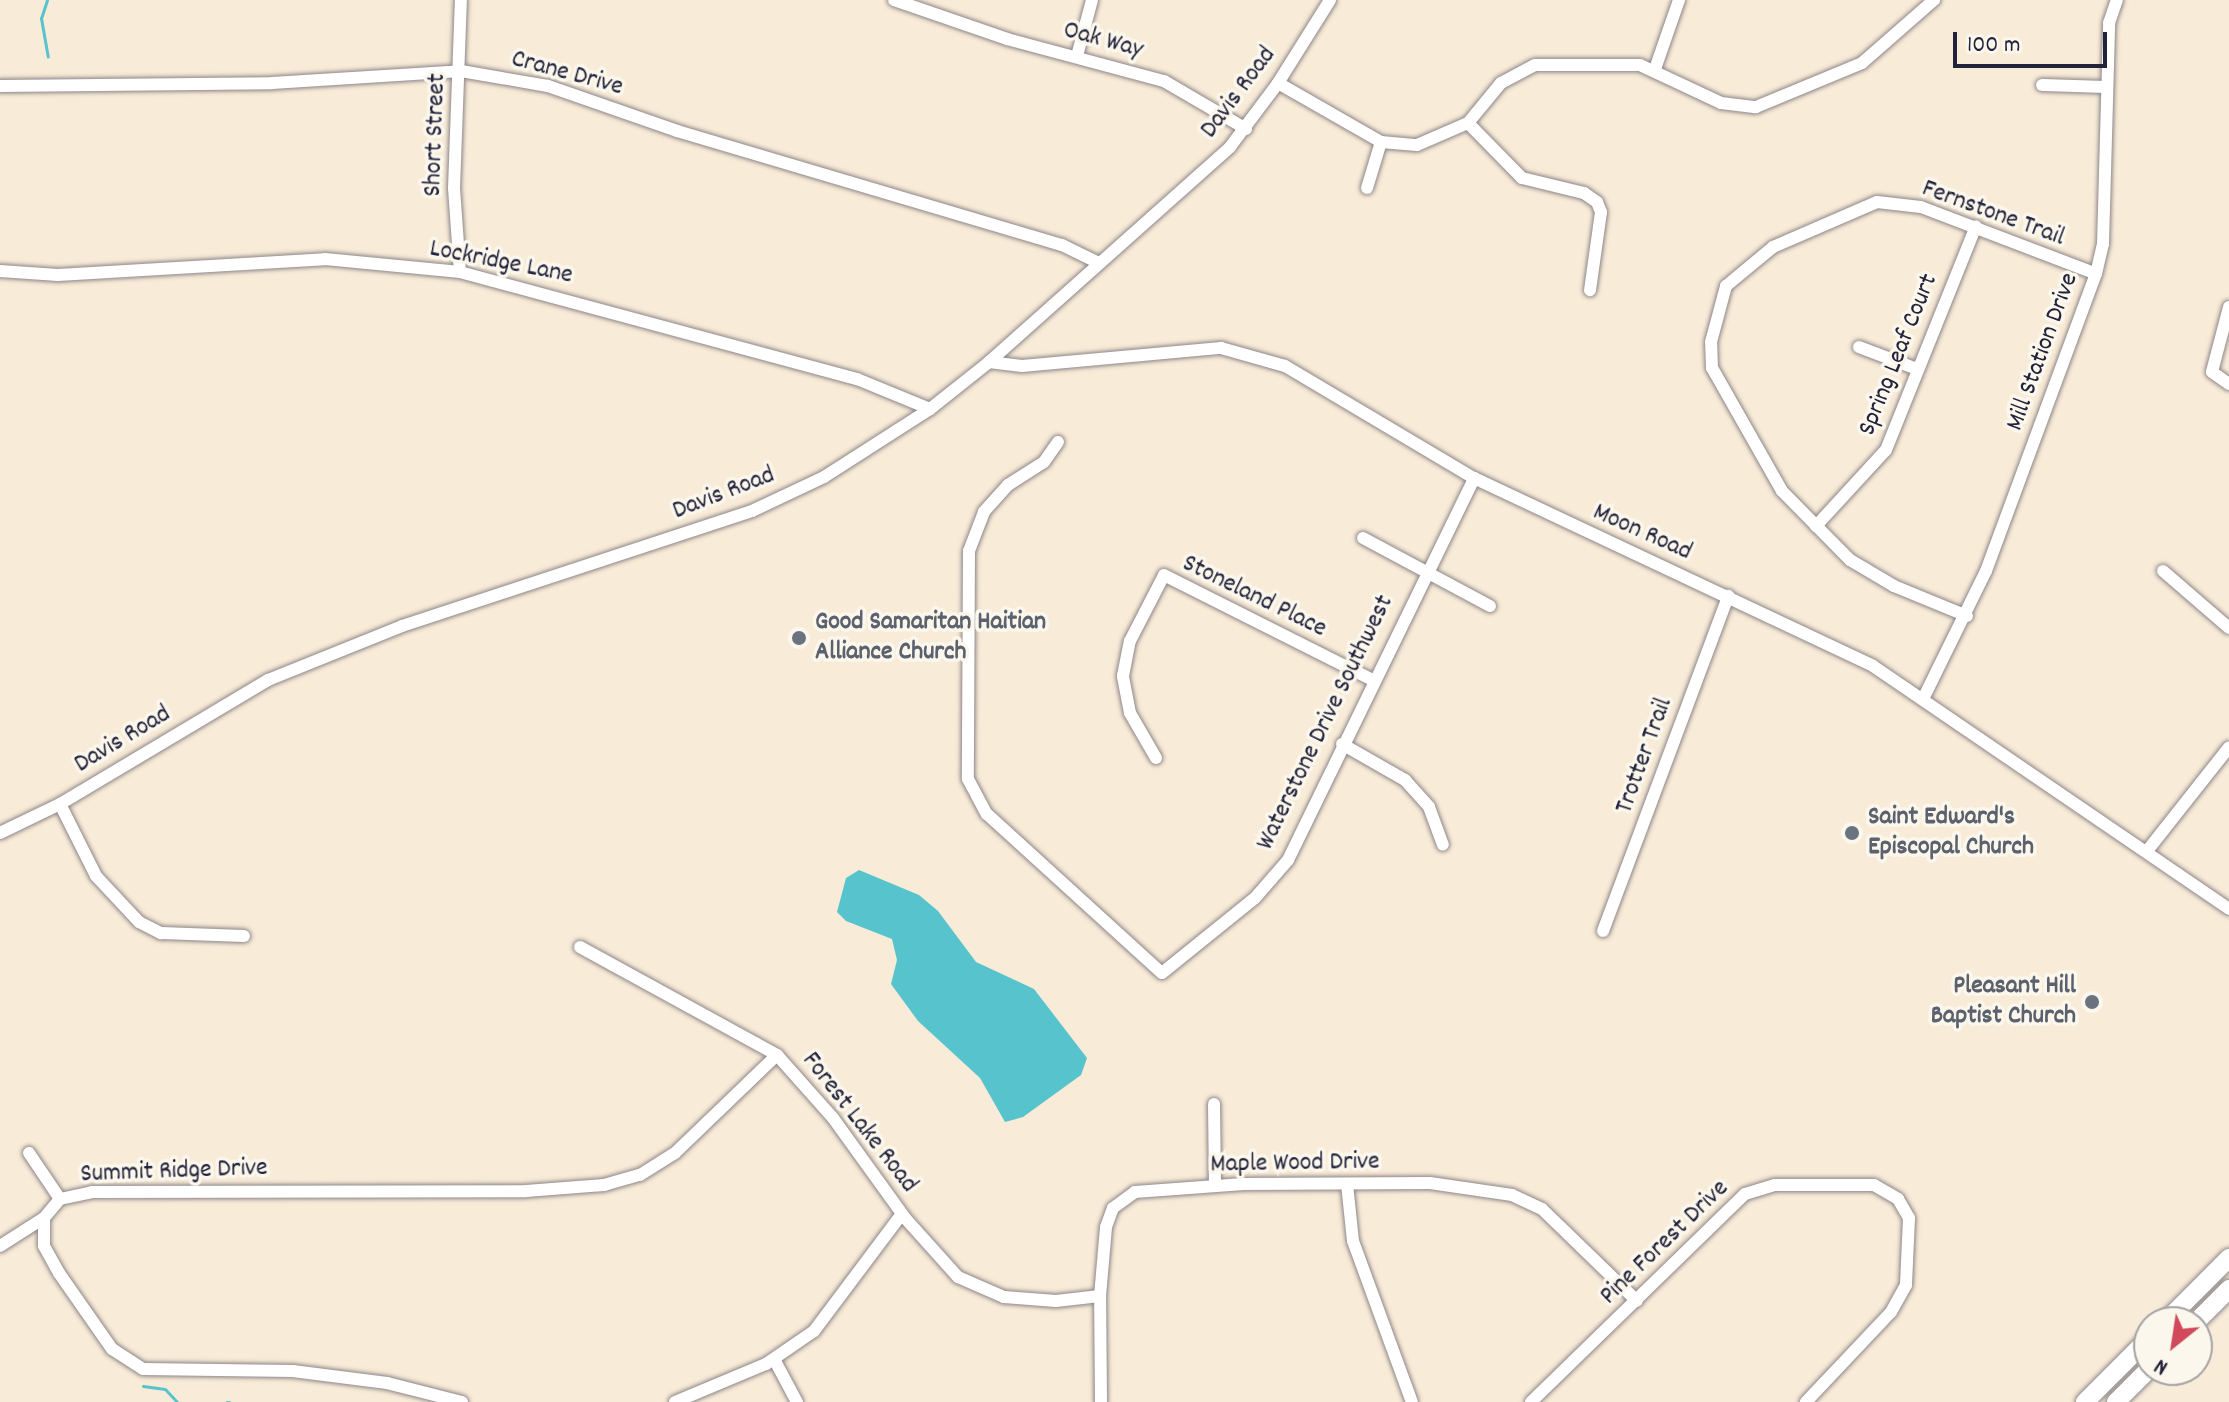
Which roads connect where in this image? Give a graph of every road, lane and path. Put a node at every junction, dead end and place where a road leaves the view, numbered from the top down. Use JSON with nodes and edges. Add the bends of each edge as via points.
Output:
{"nodes":[{"id":1,"x":461,"y":0,"type":"edge"},
{"id":2,"x":894,"y":0,"type":"edge"},
{"id":3,"x":1092,"y":0,"type":"edge"},
{"id":4,"x":1330,"y":0,"type":"edge"},
{"id":5,"x":1679,"y":0,"type":"edge"},
{"id":6,"x":1934,"y":0,"type":"edge"},
{"id":7,"x":2117,"y":0,"type":"edge"},
{"id":8,"x":1077,"y":56,"type":"junction"},
{"id":9,"x":1655,"y":69,"type":"junction"},
{"id":10,"x":461,"y":71,"type":"junction"},
{"id":11,"x":1278,"y":83,"type":"junction"},
{"id":12,"x":2042,"y":85,"type":"dead end"},
{"id":13,"x":0,"y":86,"type":"edge"},
{"id":14,"x":2107,"y":87,"type":"junction"},
{"id":15,"x":1468,"y":123,"type":"junction"},
{"id":16,"x":1246,"y":129,"type":"junction"},
{"id":17,"x":1381,"y":142,"type":"junction"},
{"id":18,"x":1367,"y":188,"type":"dead end"},
{"id":19,"x":1976,"y":226,"type":"junction"},
{"id":20,"x":1099,"y":263,"type":"junction"},
{"id":21,"x":0,"y":271,"type":"edge"},
{"id":22,"x":460,"y":272,"type":"junction"},
{"id":23,"x":2096,"y":274,"type":"junction"},
{"id":24,"x":1590,"y":290,"type":"dead end"},
{"id":25,"x":2229,"y":307,"type":"edge"},
{"id":26,"x":1859,"y":347,"type":"dead end"},
{"id":27,"x":989,"y":362,"type":"junction"},
{"id":28,"x":1917,"y":369,"type":"junction"},
{"id":29,"x":2229,"y":384,"type":"edge"},
{"id":30,"x":930,"y":409,"type":"junction"},
{"id":31,"x":1058,"y":442,"type":"dead end"},
{"id":32,"x":1474,"y":478,"type":"junction"},
{"id":33,"x":1816,"y":526,"type":"junction"},
{"id":34,"x":1363,"y":538,"type":"dead end"},
{"id":35,"x":2163,"y":571,"type":"dead end"},
{"id":36,"x":1426,"y":572,"type":"junction"},
{"id":37,"x":1728,"y":596,"type":"junction"},
{"id":38,"x":1490,"y":606,"type":"dead end"},
{"id":39,"x":1967,"y":616,"type":"junction"},
{"id":40,"x":2229,"y":628,"type":"edge"},
{"id":41,"x":1373,"y":680,"type":"junction"},
{"id":42,"x":1923,"y":699,"type":"junction"},
{"id":43,"x":1342,"y":744,"type":"junction"},
{"id":44,"x":2229,"y":747,"type":"edge"},
{"id":45,"x":1156,"y":758,"type":"dead end"},
{"id":46,"x":60,"y":804,"type":"junction"},
{"id":47,"x":0,"y":833,"type":"edge"},
{"id":48,"x":1443,"y":845,"type":"dead end"},
{"id":49,"x":2147,"y":851,"type":"junction"},
{"id":50,"x":2229,"y":909,"type":"edge"},
{"id":51,"x":1603,"y":931,"type":"dead end"},
{"id":52,"x":244,"y":936,"type":"dead end"},
{"id":53,"x":580,"y":947,"type":"dead end"},
{"id":54,"x":777,"y":1055,"type":"junction"},
{"id":55,"x":1214,"y":1104,"type":"dead end"},
{"id":56,"x":29,"y":1153,"type":"dead end"},
{"id":57,"x":1347,"y":1184,"type":"junction"},
{"id":58,"x":1215,"y":1186,"type":"junction"},
{"id":59,"x":60,"y":1199,"type":"junction"},
{"id":60,"x":902,"y":1214,"type":"junction"},
{"id":61,"x":44,"y":1218,"type":"junction"},
{"id":62,"x":0,"y":1246,"type":"edge"},
{"id":63,"x":2229,"y":1258,"type":"edge"},
{"id":64,"x":2229,"y":1289,"type":"edge"},
{"id":65,"x":1100,"y":1296,"type":"junction"},
{"id":66,"x":1637,"y":1301,"type":"junction"},
{"id":67,"x":2181,"y":1306,"type":"edge"},
{"id":68,"x":2212,"y":1306,"type":"edge"},
{"id":69,"x":2133,"y":1354,"type":"edge"},
{"id":70,"x":774,"y":1359,"type":"junction"},
{"id":71,"x":2133,"y":1385,"type":"edge"},
{"id":72,"x":462,"y":1402,"type":"edge"},
{"id":73,"x":675,"y":1402,"type":"edge"},
{"id":74,"x":797,"y":1402,"type":"edge"},
{"id":75,"x":1101,"y":1402,"type":"edge"},
{"id":76,"x":1412,"y":1402,"type":"edge"},
{"id":77,"x":1531,"y":1402,"type":"edge"},
{"id":78,"x":1806,"y":1402,"type":"edge"},
{"id":79,"x":2085,"y":1402,"type":"edge"},
{"id":80,"x":2116,"y":1402,"type":"edge"}],
"edges":[{"from":1,"to":10,"type":"street","name":"Short Street"},
{"from":2,"to":8,"type":"street","name":"Oak Way","via":[[1007,39]]},
{"from":3,"to":8,"type":"street"},
{"from":4,"to":11,"type":"street","name":"Davis Road"},
{"from":5,"to":9,"type":"street"},
{"from":6,"to":9,"type":"street","via":[[1862,63],[1756,107],[1721,103]]},
{"from":7,"to":14,"type":"street","name":"Mill Station Drive","via":[[2109,23]]},
{"from":8,"to":16,"type":"street","name":"Oak Way","via":[[1164,81]]},
{"from":9,"to":15,"type":"street","via":[[1575,64],[1522,68],[1501,83]]},
{"from":10,"to":13,"type":"street","name":"Crane Drive","via":[[272,83]]},
{"from":10,"to":20,"type":"street","name":"Crane Drive","via":[[548,86],[677,131],[1062,245]]},
{"from":10,"to":22,"type":"street","name":"Short Street","via":[[454,188]]},
{"from":11,"to":16,"type":"street","name":"Davis Road"},
{"from":11,"to":17,"type":"street"},
{"from":12,"to":14,"type":"street"},
{"from":14,"to":23,"type":"street","name":"Mill Station Drive","via":[[2103,244]]},
{"from":15,"to":17,"type":"street","via":[[1417,145]]},
{"from":15,"to":24,"type":"street","via":[[1522,178],[1584,193],[1597,202],[1601,212]]},
{"from":16,"to":20,"type":"street","name":"Davis Road"},
{"from":17,"to":18,"type":"street"},
{"from":19,"to":23,"type":"street","name":"Fernstone Trail"},
{"from":19,"to":28,"type":"street","name":"Spring Leaf Court"},
{"from":19,"to":33,"type":"street","name":"Fernstone Trail","via":[[1921,207],[1877,202],[1773,247],[1726,286],[1711,342],[1712,368],[1782,491]]},
{"from":20,"to":27,"type":"street","name":"Davis Road"},
{"from":21,"to":22,"type":"street","name":"Lockridge Lane","via":[[58,275],[325,259]]},
{"from":22,"to":30,"type":"street","name":"Lockridge Lane","via":[[857,379]]},
{"from":23,"to":39,"type":"street","name":"Mill Station Drive"},
{"from":25,"to":29,"type":"street","via":[[2212,372]]},
{"from":26,"to":28,"type":"street"},
{"from":27,"to":30,"type":"street","name":"Davis Road"},
{"from":27,"to":32,"type":"street","name":"Moon Road","via":[[1022,366],[1202,347],[1245,350],[1285,366]]},
{"from":28,"to":33,"type":"street","name":"Spring Leaf Court","via":[[1886,450]]},
{"from":30,"to":46,"type":"street","name":"Davis Road","via":[[824,477],[752,511],[402,626],[268,680]]},
{"from":31,"to":43,"type":"street","name":"Waterstone Drive Southwest","via":[[1044,462],[1008,485],[984,512],[969,551],[968,779],[987,814],[1162,973],[1255,898],[1288,860]]},
{"from":32,"to":36,"type":"street","name":"Waterstone Drive Southwest"},
{"from":32,"to":37,"type":"street","name":"Moon Road"},
{"from":33,"to":39,"type":"street","name":"Fernstone Trail","via":[[1861,566]]},
{"from":34,"to":36,"type":"street"},
{"from":35,"to":40,"type":"street"},
{"from":36,"to":38,"type":"street"},
{"from":36,"to":41,"type":"street","name":"Waterstone Drive Southwest"},
{"from":37,"to":42,"type":"street","name":"Moon Road","via":[[1873,666]]},
{"from":37,"to":51,"type":"street","name":"Trotter Trail"},
{"from":39,"to":42,"type":"street","name":"Mill Station Drive"},
{"from":41,"to":43,"type":"street","name":"Waterstone Drive Southwest"},
{"from":41,"to":45,"type":"street","name":"Stoneland Place","via":[[1164,575],[1130,641],[1123,676],[1130,713]]},
{"from":42,"to":49,"type":"street","name":"Moon Road"},
{"from":43,"to":48,"type":"street","via":[[1405,780],[1429,807]]},
{"from":44,"to":49,"type":"street"},
{"from":46,"to":47,"type":"street","name":"Davis Road"},
{"from":46,"to":52,"type":"street","via":[[96,876],[139,922],[161,933]]},
{"from":49,"to":50,"type":"street","name":"Moon Road"},
{"from":53,"to":54,"type":"street","name":"Forest Lake Road"},
{"from":54,"to":59,"type":"street","name":"Summit Ridge Drive","via":[[675,1153],[640,1175],[604,1185],[526,1191],[92,1192]]},
{"from":54,"to":60,"type":"street","name":"Forest Lake Road","via":[[833,1118]]},
{"from":55,"to":58,"type":"street"},
{"from":56,"to":59,"type":"street"},
{"from":57,"to":58,"type":"street","name":"Maple Wood Drive"},
{"from":57,"to":66,"type":"street","name":"Maple Wood Drive","via":[[1430,1183],[1512,1195],[1542,1209]]},
{"from":57,"to":76,"type":"street","via":[[1353,1241]]},
{"from":58,"to":65,"type":"street","name":"Maple Wood Drive","via":[[1135,1192],[1113,1208]]},
{"from":59,"to":61,"type":"street","name":"Summit Ridge Drive"},
{"from":60,"to":65,"type":"street","name":"Forest Lake Road","via":[[958,1277],[978,1289],[1056,1301]]},
{"from":60,"to":70,"type":"street","via":[[814,1331]]},
{"from":61,"to":62,"type":"street","name":"Summit Ridge Drive"},
{"from":61,"to":72,"type":"street","via":[[44,1246],[59,1273],[112,1349],[143,1369],[293,1371],[387,1383]]},
{"from":63,"to":67,"type":"highway"},
{"from":64,"to":68,"type":"highway"},
{"from":65,"to":75,"type":"street","name":"Maple Wood Drive"},
{"from":66,"to":77,"type":"street","name":"Pine Forest Drive"},
{"from":66,"to":78,"type":"street","name":"Pine Forest Drive","via":[[1735,1203],[1758,1188],[1856,1184],[1888,1191],[1898,1199],[1912,1229],[1906,1285],[1891,1312]]},
{"from":69,"to":79,"type":"highway"},
{"from":70,"to":73,"type":"street"},
{"from":70,"to":74,"type":"street"},
{"from":71,"to":80,"type":"highway"}]}
